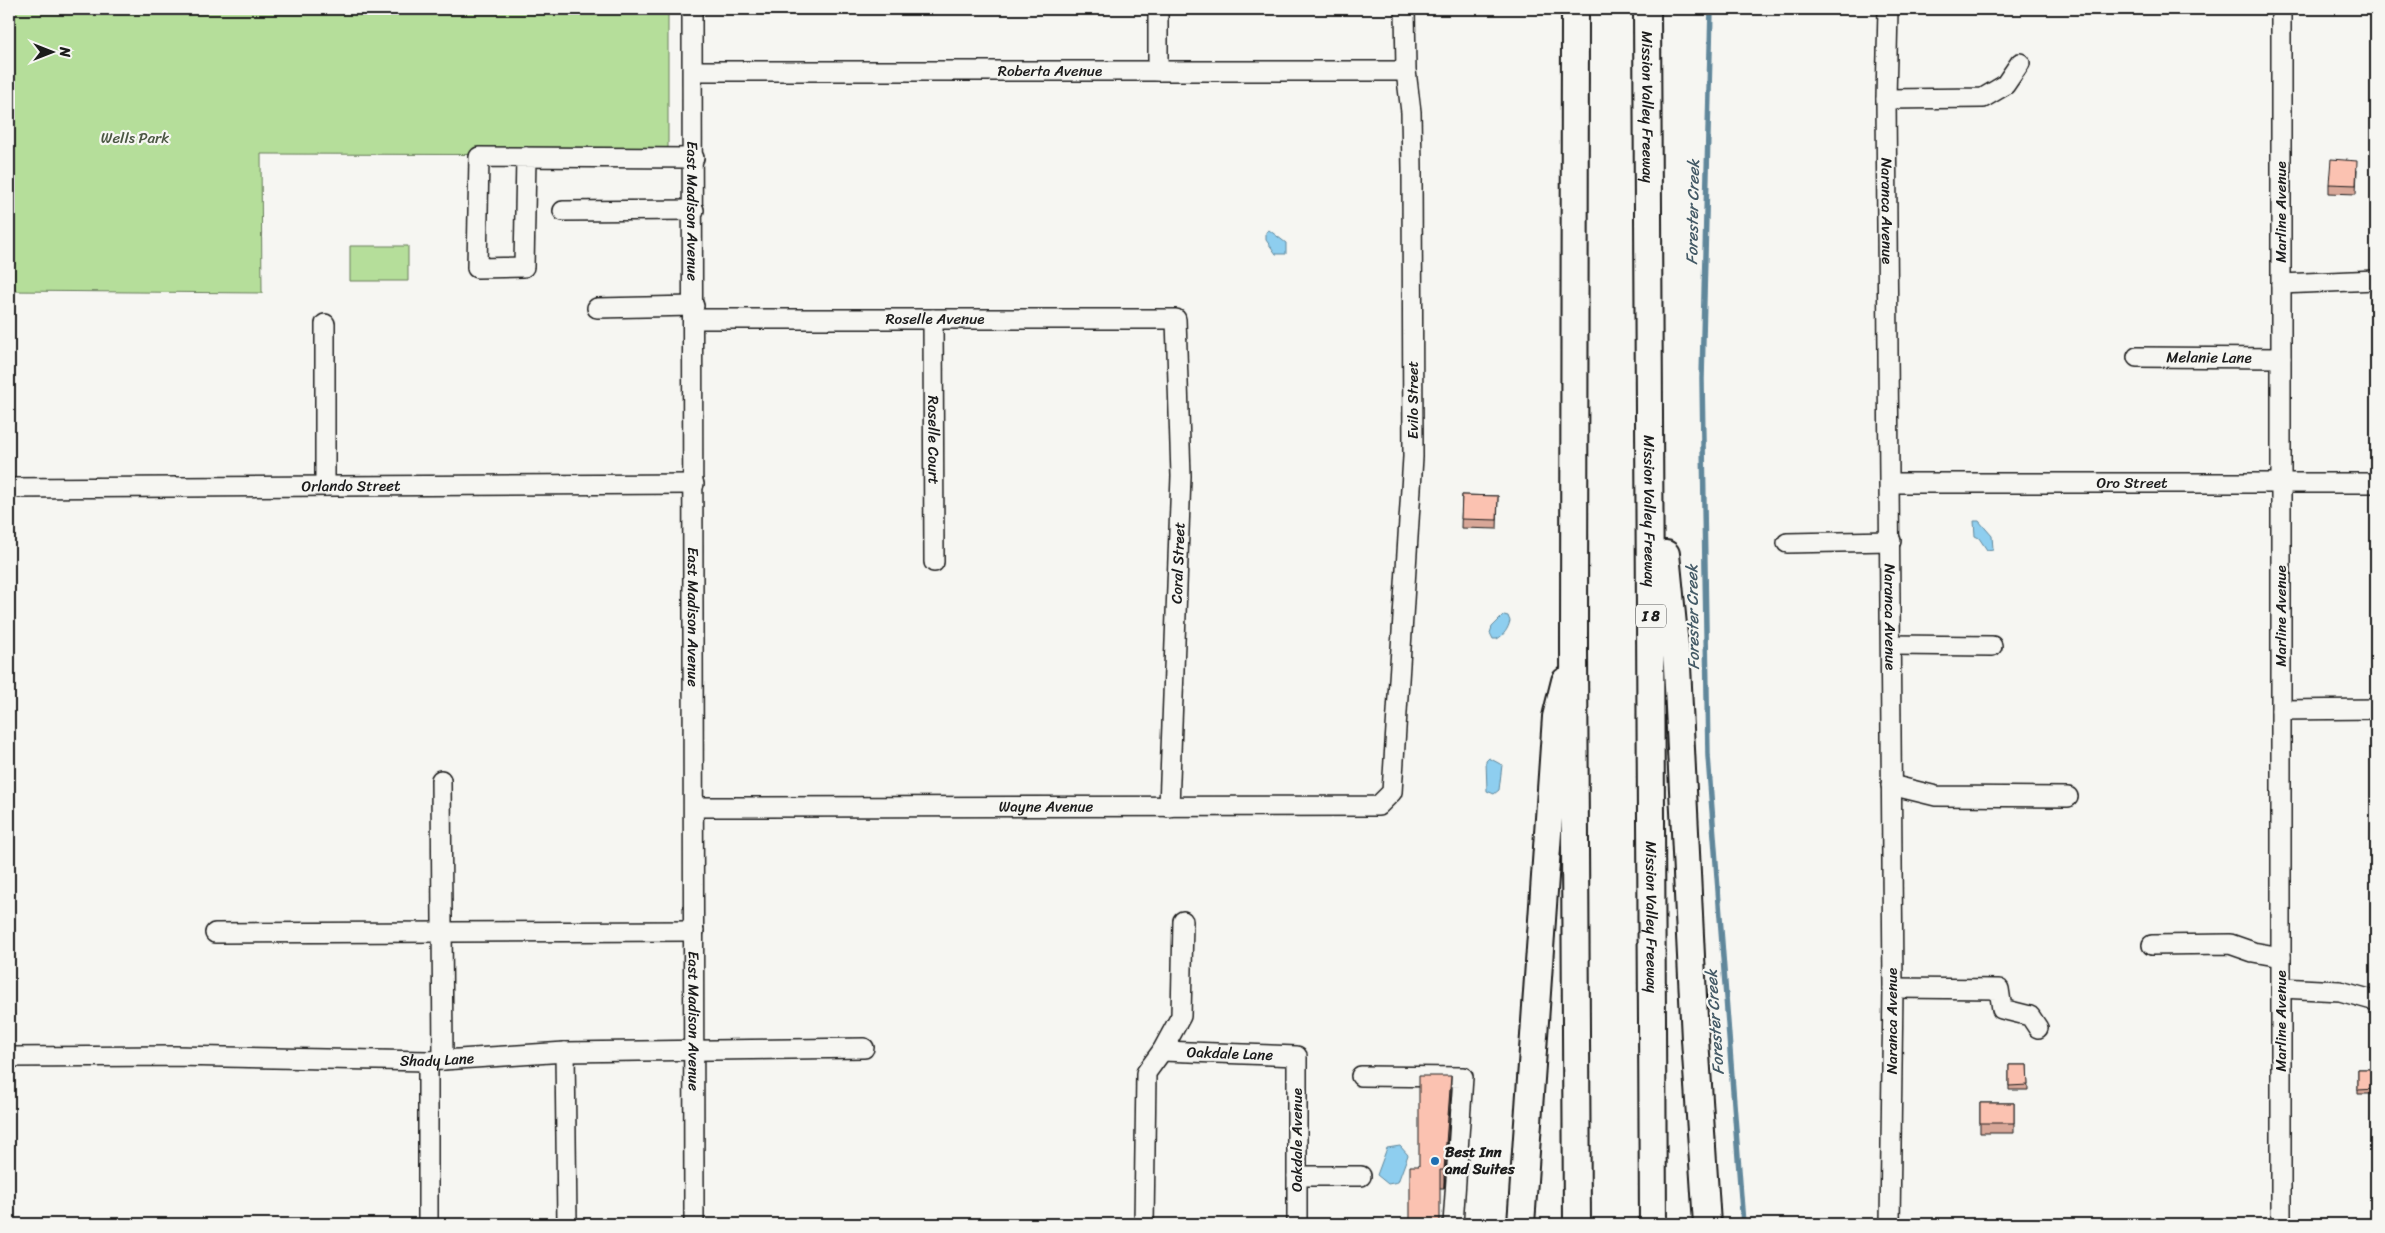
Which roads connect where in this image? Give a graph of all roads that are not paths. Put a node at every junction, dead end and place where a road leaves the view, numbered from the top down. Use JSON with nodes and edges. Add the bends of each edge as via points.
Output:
{"nodes":[{"id":1,"x":692,"y":9,"type":"edge"},
{"id":2,"x":1158,"y":9,"type":"edge"},
{"id":3,"x":1405,"y":9,"type":"edge"},
{"id":4,"x":1575,"y":9,"type":"edge"},
{"id":5,"x":1647,"y":9,"type":"edge"},
{"id":6,"x":1888,"y":9,"type":"edge"},
{"id":7,"x":2281,"y":9,"type":"edge"},
{"id":8,"x":2020,"y":63,"type":"dead end"},
{"id":9,"x":694,"y":71,"type":"junction"},
{"id":10,"x":1158,"y":71,"type":"junction"},
{"id":11,"x":1406,"y":71,"type":"junction"},
{"id":12,"x":1886,"y":99,"type":"junction"},
{"id":13,"x":526,"y":157,"type":"junction"},
{"id":14,"x":694,"y":158,"type":"junction"},
{"id":15,"x":694,"y":210,"type":"junction"},
{"id":16,"x":563,"y":211,"type":"dead end"},
{"id":17,"x":2376,"y":280,"type":"edge"},
{"id":18,"x":2281,"y":284,"type":"junction"},
{"id":19,"x":597,"y":308,"type":"dead end"},
{"id":20,"x":694,"y":312,"type":"junction"},
{"id":21,"x":933,"y":318,"type":"junction"},
{"id":22,"x":1176,"y":318,"type":"joint"},
{"id":23,"x":325,"y":324,"type":"dead end"},
{"id":24,"x":2137,"y":357,"type":"dead end"},
{"id":25,"x":2281,"y":358,"type":"junction"},
{"id":26,"x":1650,"y":395,"type":"junction"},
{"id":27,"x":1890,"y":483,"type":"junction"},
{"id":28,"x":2376,"y":483,"type":"edge"},
{"id":29,"x":694,"y":484,"type":"junction"},
{"id":30,"x":2281,"y":484,"type":"junction"},
{"id":31,"x":325,"y":486,"type":"junction"},
{"id":32,"x":9,"y":488,"type":"edge"},
{"id":33,"x":1891,"y":541,"type":"junction"},
{"id":34,"x":1787,"y":544,"type":"dead end"},
{"id":35,"x":934,"y":562,"type":"dead end"},
{"id":36,"x":1891,"y":645,"type":"junction"},
{"id":37,"x":1992,"y":646,"type":"dead end"},
{"id":38,"x":1574,"y":649,"type":"junction"},
{"id":39,"x":2376,"y":709,"type":"edge"},
{"id":40,"x":2281,"y":710,"type":"junction"},
{"id":41,"x":441,"y":780,"type":"dead end"},
{"id":42,"x":1891,"y":785,"type":"junction"},
{"id":43,"x":1392,"y":792,"type":"joint"},
{"id":44,"x":2068,"y":797,"type":"dead end"},
{"id":45,"x":695,"y":807,"type":"junction"},
{"id":46,"x":1169,"y":807,"type":"junction"},
{"id":47,"x":1183,"y":921,"type":"dead end"},
{"id":48,"x":442,"y":931,"type":"junction"},
{"id":49,"x":694,"y":931,"type":"junction"},
{"id":50,"x":215,"y":933,"type":"dead end"},
{"id":51,"x":2152,"y":945,"type":"dead end"},
{"id":52,"x":2281,"y":957,"type":"junction"},
{"id":53,"x":1892,"y":988,"type":"junction"},
{"id":54,"x":2281,"y":988,"type":"junction"},
{"id":55,"x":2376,"y":1001,"type":"edge"},
{"id":56,"x":2038,"y":1028,"type":"dead end"},
{"id":57,"x":864,"y":1048,"type":"dead end"},
{"id":58,"x":692,"y":1050,"type":"junction"},
{"id":59,"x":1162,"y":1051,"type":"junction"},
{"id":60,"x":565,"y":1052,"type":"junction"},
{"id":61,"x":1297,"y":1056,"type":"joint"},
{"id":62,"x":9,"y":1057,"type":"edge"},
{"id":63,"x":435,"y":1060,"type":"junction"},
{"id":64,"x":1361,"y":1076,"type":"dead end"},
{"id":65,"x":1297,"y":1176,"type":"junction"},
{"id":66,"x":1360,"y":1176,"type":"dead end"},
{"id":67,"x":428,"y":1224,"type":"edge"},
{"id":68,"x":567,"y":1224,"type":"edge"},
{"id":69,"x":694,"y":1224,"type":"edge"},
{"id":70,"x":1144,"y":1224,"type":"edge"},
{"id":71,"x":1297,"y":1224,"type":"edge"},
{"id":72,"x":1453,"y":1224,"type":"edge"},
{"id":73,"x":1521,"y":1224,"type":"edge"},
{"id":74,"x":1577,"y":1224,"type":"edge"},
{"id":75,"x":1652,"y":1224,"type":"edge"},
{"id":76,"x":1707,"y":1224,"type":"edge"},
{"id":77,"x":1890,"y":1224,"type":"edge"},
{"id":78,"x":2281,"y":1224,"type":"edge"}],
"edges":[{"from":1,"to":9,"type":"street","name":"East Madison Avenue"},
{"from":2,"to":10,"type":"street"},
{"from":3,"to":11,"type":"street","name":"Evilo Street"},
{"from":4,"to":38,"type":"highway"},
{"from":5,"to":26,"type":"highway","name":"Mission Valley Freeway","number":"I 8"},
{"from":6,"to":12,"type":"street","name":"Naranca Avenue"},
{"from":7,"to":18,"type":"street","name":"Marline Avenue"},
{"from":8,"to":12,"type":"street","via":[[2005,85],[1983,98]]},
{"from":9,"to":10,"type":"street","name":"Roberta Avenue"},
{"from":9,"to":14,"type":"street","name":"East Madison Avenue"},
{"from":10,"to":11,"type":"street","name":"Roberta Avenue"},
{"from":11,"to":43,"type":"street","name":"Evilo Street","via":[[1411,112],[1413,457]]},
{"from":12,"to":27,"type":"street","name":"Naranca Avenue"},
{"from":13,"to":13,"type":"street","via":[[479,157],[477,268],[524,267]]},
{"from":13,"to":14,"type":"street"},
{"from":14,"to":15,"type":"street","name":"East Madison Avenue"},
{"from":15,"to":16,"type":"street"},
{"from":15,"to":20,"type":"street","name":"East Madison Avenue"},
{"from":17,"to":18,"type":"street"},
{"from":18,"to":25,"type":"street","name":"Marline Avenue"},
{"from":19,"to":20,"type":"street","name":"Roselle Avenue"},
{"from":20,"to":21,"type":"street","name":"Roselle Avenue"},
{"from":20,"to":29,"type":"street","name":"East Madison Avenue"},
{"from":21,"to":22,"type":"street","name":"Roselle Avenue"},
{"from":21,"to":35,"type":"street","name":"Roselle Court"},
{"from":22,"to":46,"type":"street","name":"Coral Street","via":[[1181,476]]},
{"from":23,"to":31,"type":"street"},
{"from":24,"to":25,"type":"street","name":"Melanie Lane"},
{"from":25,"to":30,"type":"street","name":"Marline Avenue"},
{"from":26,"to":75,"type":"highway","name":"Mission Valley Freeway","number":"I 8"},
{"from":26,"to":76,"type":"highway","via":[[1677,666]]},
{"from":27,"to":30,"type":"street","name":"Oro Street"},
{"from":27,"to":33,"type":"street","name":"Naranca Avenue"},
{"from":28,"to":30,"type":"street","name":"Oro Street"},
{"from":29,"to":31,"type":"street","name":"Orlando Street"},
{"from":29,"to":45,"type":"street","name":"East Madison Avenue"},
{"from":30,"to":40,"type":"street","name":"Marline Avenue"},
{"from":31,"to":32,"type":"street","name":"Orlando Street"},
{"from":33,"to":34,"type":"street"},
{"from":33,"to":36,"type":"street","name":"Naranca Avenue"},
{"from":36,"to":37,"type":"street"},
{"from":36,"to":42,"type":"street","name":"Naranca Avenue"},
{"from":38,"to":73,"type":"highway","via":[[1556,717]]},
{"from":38,"to":74,"type":"highway"},
{"from":39,"to":40,"type":"street"},
{"from":40,"to":52,"type":"street","name":"Marline Avenue"},
{"from":41,"to":48,"type":"street"},
{"from":42,"to":44,"type":"street","via":[[1936,796]]},
{"from":42,"to":53,"type":"street","name":"Naranca Avenue"},
{"from":43,"to":46,"type":"street","name":"Wayne Avenue","via":[[1378,806]]},
{"from":45,"to":46,"type":"street","name":"Wayne Avenue"},
{"from":45,"to":49,"type":"street","name":"East Madison Avenue"},
{"from":47,"to":59,"type":"street","via":[[1181,1016]]},
{"from":48,"to":49,"type":"street"},
{"from":48,"to":50,"type":"street"},
{"from":48,"to":63,"type":"street"},
{"from":49,"to":58,"type":"street","name":"East Madison Avenue"},
{"from":51,"to":52,"type":"street","via":[[2230,944]]},
{"from":52,"to":54,"type":"street","name":"Marline Avenue"},
{"from":53,"to":56,"type":"street","via":[[1999,989],[2002,1009],[2030,1016]]},
{"from":53,"to":77,"type":"street","name":"Naranca Avenue"},
{"from":54,"to":55,"type":"street","via":[[2340,991]]},
{"from":54,"to":78,"type":"street","name":"Marline Avenue"},
{"from":57,"to":58,"type":"street","name":"Shady Lane"},
{"from":58,"to":60,"type":"street","name":"Shady Lane"},
{"from":58,"to":69,"type":"street","name":"East Madison Avenue"},
{"from":59,"to":61,"type":"street","name":"Oakdale Lane"},
{"from":59,"to":70,"type":"street","via":[[1146,1073]]},
{"from":60,"to":63,"type":"street","name":"Shady Lane"},
{"from":60,"to":68,"type":"street"},
{"from":61,"to":65,"type":"street","name":"Oakdale Avenue"},
{"from":62,"to":63,"type":"street","name":"Shady Lane"},
{"from":63,"to":67,"type":"street"},
{"from":64,"to":72,"type":"street","via":[[1463,1077]]},
{"from":65,"to":66,"type":"street"},
{"from":65,"to":71,"type":"street","name":"Oakdale Avenue"}]}
